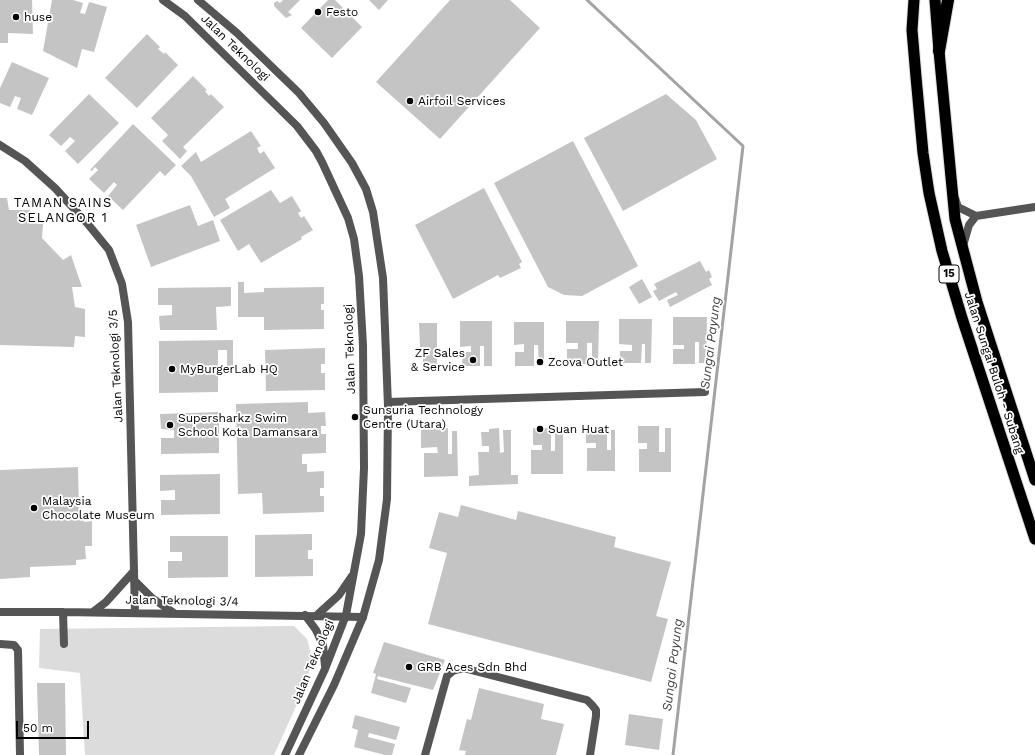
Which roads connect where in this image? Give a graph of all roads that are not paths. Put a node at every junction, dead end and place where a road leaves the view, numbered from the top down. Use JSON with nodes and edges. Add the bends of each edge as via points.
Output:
{"nodes":[{"id":1,"x":163,"y":0,"type":"edge"},
{"id":2,"x":198,"y":0,"type":"edge"},
{"id":3,"x":914,"y":0,"type":"edge"},
{"id":4,"x":935,"y":0,"type":"edge"},
{"id":5,"x":948,"y":0,"type":"edge"},
{"id":6,"x":939,"y":51,"type":"junction"},
{"id":7,"x":0,"y":146,"type":"edge"},
{"id":8,"x":952,"y":192,"type":"junction"},
{"id":9,"x":1035,"y":207,"type":"edge"},
{"id":10,"x":976,"y":216,"type":"junction"},
{"id":11,"x":963,"y":246,"type":"junction"},
{"id":12,"x":705,"y":392,"type":"dead end"},
{"id":13,"x":388,"y":402,"type":"junction"},
{"id":14,"x":1035,"y":480,"type":"edge"},
{"id":15,"x":1035,"y":538,"type":"edge"},
{"id":16,"x":354,"y":573,"type":"junction"},
{"id":17,"x":134,"y":575,"type":"junction"},
{"id":18,"x":0,"y":612,"type":"edge"},
{"id":19,"x":63,"y":612,"type":"junction"},
{"id":20,"x":93,"y":612,"type":"junction"},
{"id":21,"x":136,"y":613,"type":"junction"},
{"id":22,"x":174,"y":613,"type":"junction"},
{"id":23,"x":305,"y":615,"type":"junction"},
{"id":24,"x":317,"y":615,"type":"junction"},
{"id":25,"x":346,"y":616,"type":"junction"},
{"id":26,"x":363,"y":617,"type":"junction"},
{"id":27,"x":0,"y":644,"type":"edge"},
{"id":28,"x":64,"y":644,"type":"dead end"},
{"id":29,"x":325,"y":669,"type":"junction"},
{"id":30,"x":20,"y":755,"type":"edge"},
{"id":31,"x":285,"y":755,"type":"edge"},
{"id":32,"x":299,"y":755,"type":"edge"},
{"id":33,"x":425,"y":755,"type":"edge"},
{"id":34,"x":590,"y":755,"type":"edge"}],
"edges":[{"from":1,"to":16,"type":"street","name":"Jalan Teknologi","via":[[185,16],[297,126],[316,151],[348,218],[359,276],[363,346],[364,468],[361,534]]},
{"from":2,"to":13,"type":"street","name":"Jalan Teknologi","via":[[237,33],[299,94],[324,123],[352,163],[366,189],[373,212],[383,278]]},
{"from":3,"to":15,"type":"highway","name":"Jalan Sungai Buloh - Subang","number":"15","via":[[912,30],[923,153],[942,251]]},
{"from":4,"to":6,"type":"highway","name":"Jalan Sungai Buloh - Subang","number":"15"},
{"from":5,"to":6,"type":"highway"},
{"from":6,"to":8,"type":"highway","name":"Jalan Sungai Buloh - Subang","number":"15"},
{"from":7,"to":17,"type":"street","name":"Jalan Teknologi 3/5","via":[[25,161],[55,188],[87,223],[109,250],[122,284],[128,322]]},
{"from":8,"to":10,"type":"street","via":[[958,207]]},
{"from":8,"to":11,"type":"highway","name":"Jalan Sungai Buloh - Subang","number":"15","via":[[955,219]]},
{"from":9,"to":10,"type":"street"},
{"from":10,"to":11,"type":"street","via":[[969,225]]},
{"from":11,"to":14,"type":"highway","name":"Jalan Sungai Buloh - Subang","number":"15","via":[[977,302]]},
{"from":12,"to":13,"type":"street"},
{"from":13,"to":26,"type":"street","name":"Jalan Teknologi","via":[[386,499],[379,560]]},
{"from":16,"to":24,"type":"street","via":[[339,595]]},
{"from":16,"to":25,"type":"street","name":"Jalan Teknologi"},
{"from":17,"to":20,"type":"street"},
{"from":17,"to":21,"type":"street","name":"Jalan Teknologi 3/5"},
{"from":17,"to":22,"type":"street","via":[[152,598]]},
{"from":18,"to":19,"type":"street","name":"Jalan Teknologi 3/4"},
{"from":19,"to":20,"type":"street","name":"Jalan Teknologi 3/4"},
{"from":19,"to":28,"type":"street"},
{"from":20,"to":21,"type":"street","name":"Jalan Teknologi 3/4"},
{"from":21,"to":22,"type":"street","name":"Jalan Teknologi 3/4"},
{"from":22,"to":23,"type":"street","name":"Jalan Teknologi 3/4"},
{"from":23,"to":24,"type":"street","name":"Jalan Teknologi 3/4"},
{"from":23,"to":29,"type":"street","via":[[323,645]]},
{"from":24,"to":25,"type":"street","name":"Jalan Teknologi 3/4"},
{"from":25,"to":26,"type":"street","name":"Jalan Teknologi 3/4"},
{"from":25,"to":29,"type":"street","name":"Jalan Teknologi"},
{"from":26,"to":32,"type":"street","name":"Jalan Teknologi","via":[[334,685]]},
{"from":27,"to":30,"type":"street","via":[[14,645],[18,650]]},
{"from":29,"to":31,"type":"street","name":"Jalan Teknologi"},
{"from":33,"to":34,"type":"street","via":[[447,676],[460,669],[587,700],[596,710]]}]}
